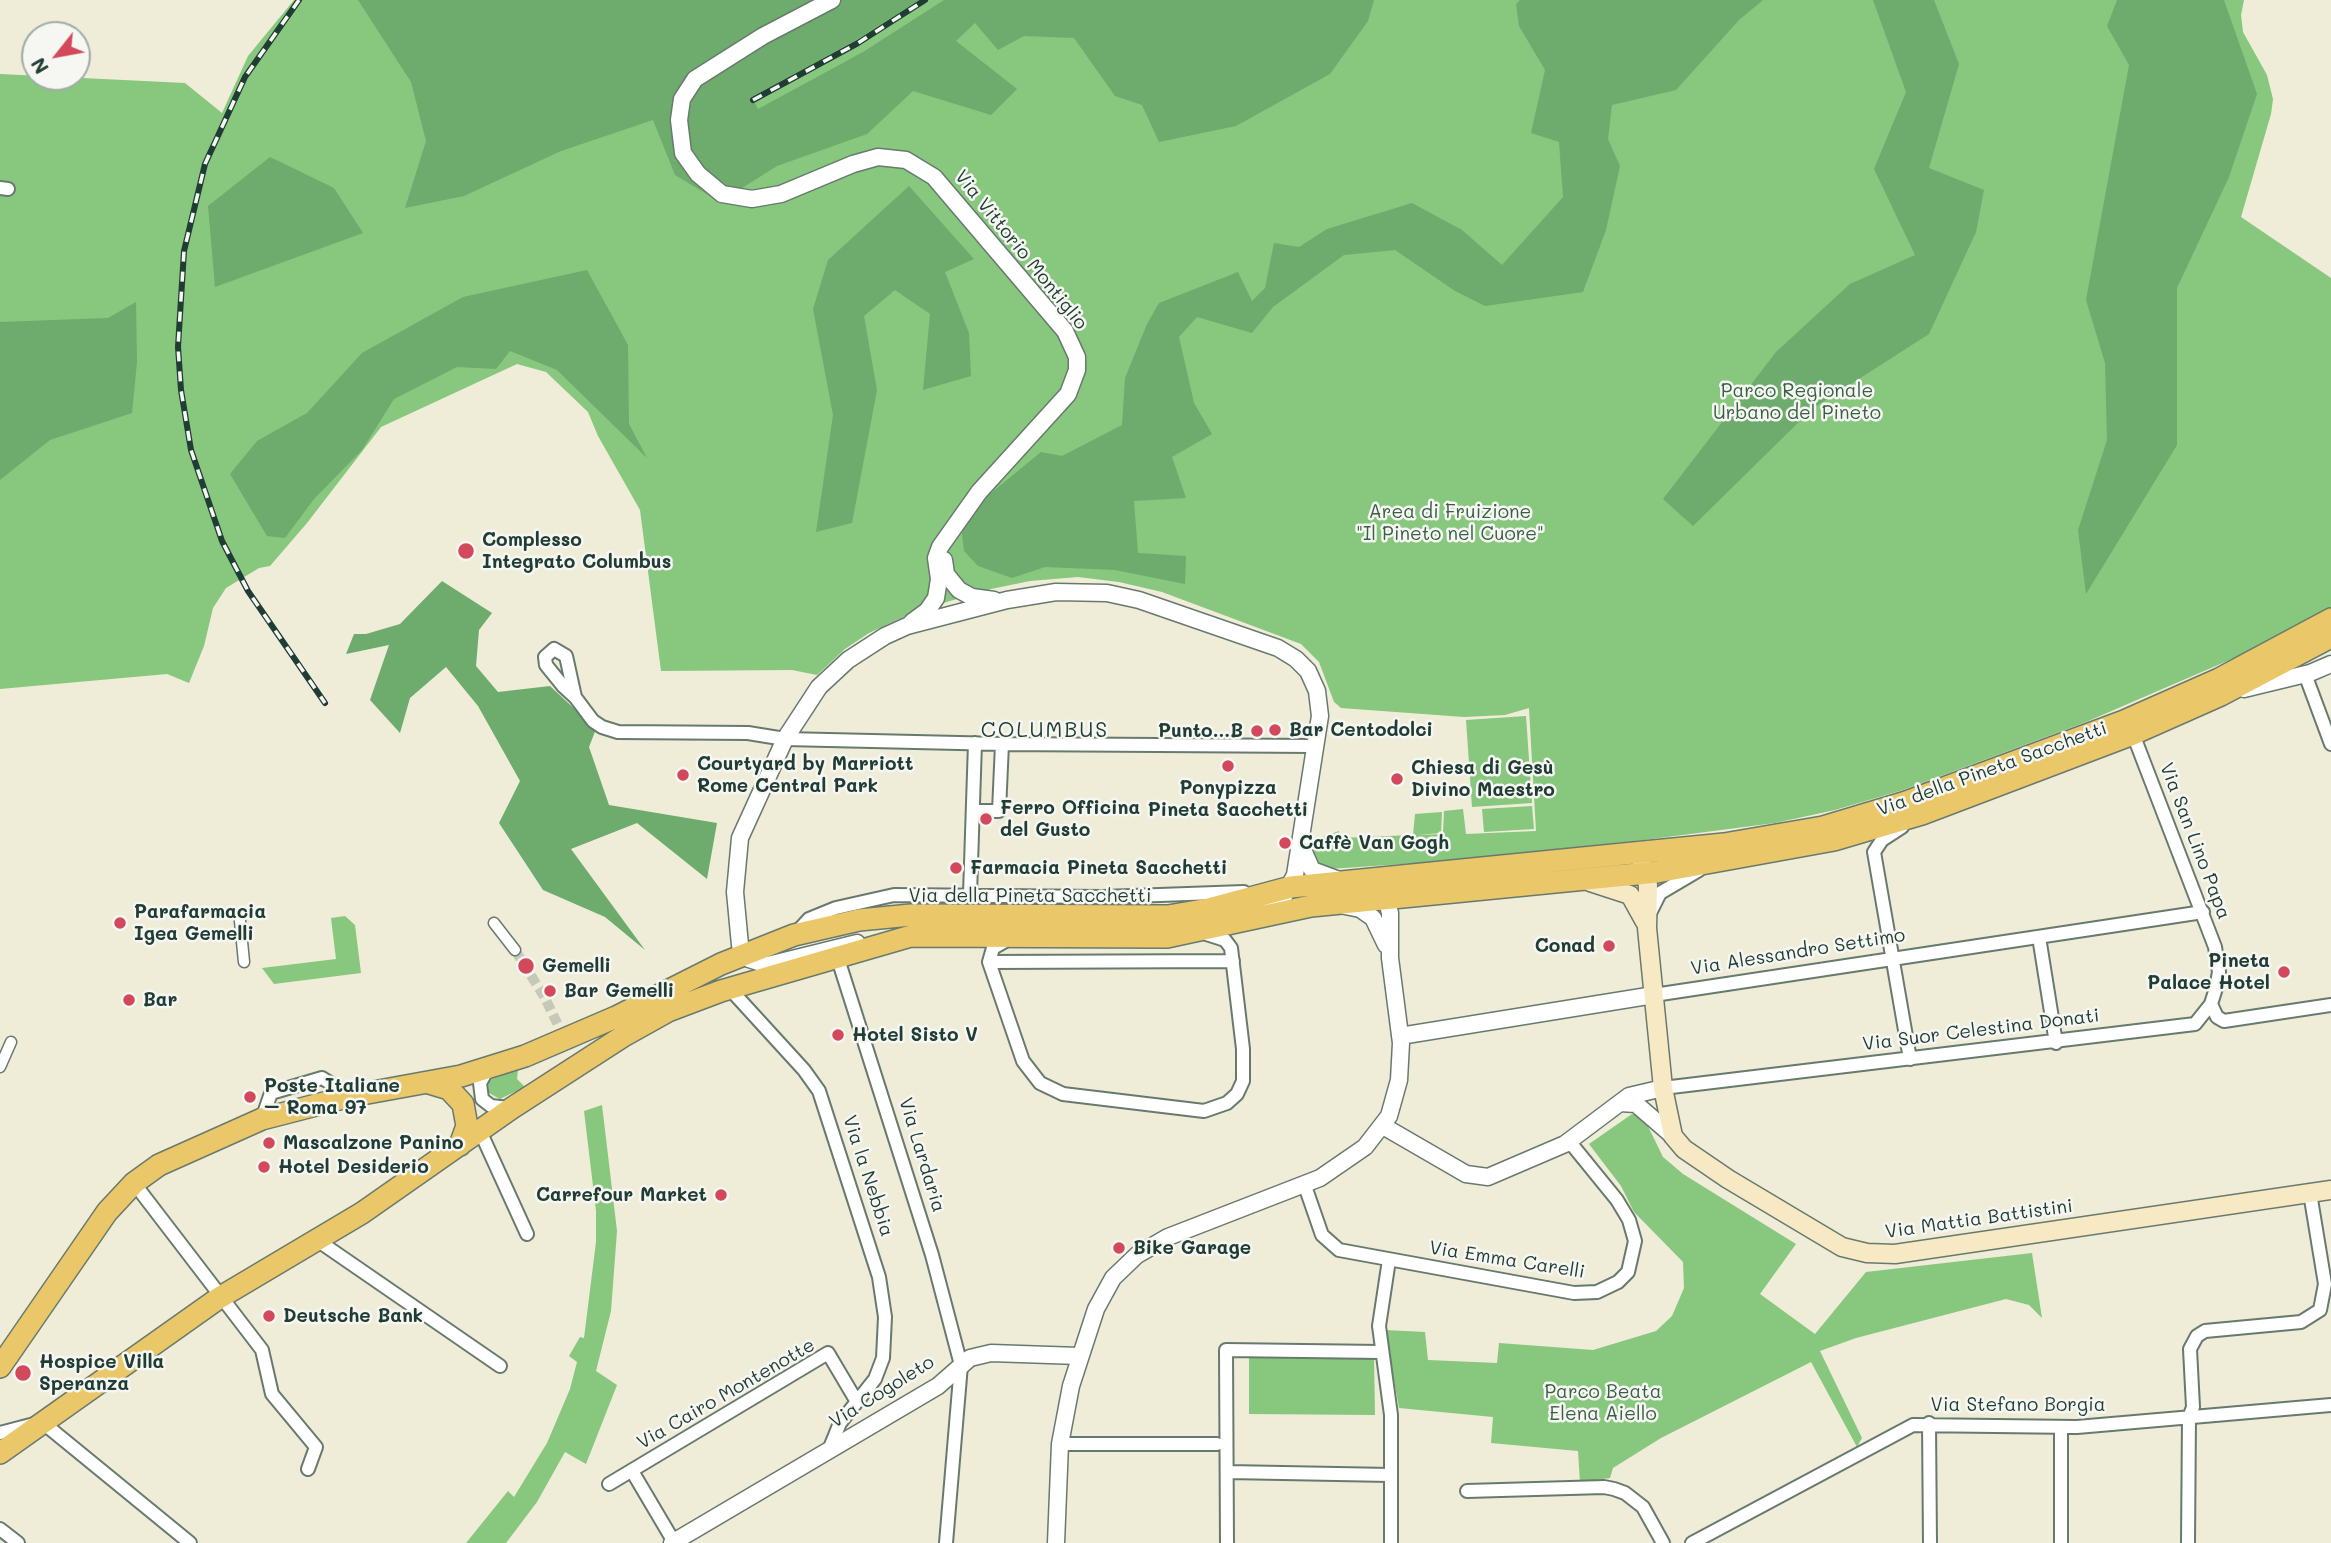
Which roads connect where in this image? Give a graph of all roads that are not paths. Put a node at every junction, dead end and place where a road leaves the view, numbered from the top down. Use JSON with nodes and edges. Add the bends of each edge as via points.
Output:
{"nodes":[{"id":1,"x":832,"y":0,"type":"edge"},
{"id":2,"x":945,"y":540,"type":"junction"},
{"id":3,"x":1007,"y":600,"type":"junction"},
{"id":4,"x":2331,"y":619,"type":"edge"},
{"id":5,"x":907,"y":626,"type":"junction"},
{"id":6,"x":2331,"y":637,"type":"edge"},
{"id":7,"x":2331,"y":664,"type":"edge"},
{"id":8,"x":2305,"y":674,"type":"junction"},
{"id":9,"x":2221,"y":695,"type":"junction"},
{"id":10,"x":575,"y":697,"type":"dead end"},
{"id":11,"x":2133,"y":734,"type":"junction"},
{"id":12,"x":785,"y":739,"type":"junction"},
{"id":13,"x":975,"y":743,"type":"junction"},
{"id":14,"x":1002,"y":744,"type":"junction"},
{"id":15,"x":2331,"y":744,"type":"edge"},
{"id":16,"x":1315,"y":746,"type":"junction"},
{"id":17,"x":973,"y":811,"type":"junction"},
{"id":18,"x":1922,"y":814,"type":"junction"},
{"id":19,"x":1834,"y":840,"type":"junction"},
{"id":20,"x":1300,"y":841,"type":"junction"},
{"id":21,"x":1874,"y":852,"type":"junction"},
{"id":22,"x":1632,"y":854,"type":"junction"},
{"id":23,"x":1708,"y":865,"type":"junction"},
{"id":24,"x":1646,"y":873,"type":"junction"},
{"id":25,"x":1370,"y":879,"type":"junction"},
{"id":26,"x":1584,"y":881,"type":"junction"},
{"id":27,"x":1345,"y":882,"type":"junction"},
{"id":28,"x":1283,"y":888,"type":"junction"},
{"id":29,"x":970,"y":894,"type":"junction"},
{"id":30,"x":1387,"y":898,"type":"junction"},
{"id":31,"x":1325,"y":905,"type":"junction"},
{"id":32,"x":2203,"y":912,"type":"junction"},
{"id":33,"x":240,"y":921,"type":"dead end"},
{"id":34,"x":1242,"y":922,"type":"junction"},
{"id":35,"x":494,"y":923,"type":"dead end"},
{"id":36,"x":1647,"y":928,"type":"junction"},
{"id":37,"x":1199,"y":932,"type":"junction"},
{"id":38,"x":794,"y":935,"type":"junction"},
{"id":39,"x":911,"y":936,"type":"junction"},
{"id":40,"x":1017,"y":937,"type":"junction"},
{"id":41,"x":2039,"y":937,"type":"junction"},
{"id":42,"x":515,"y":950,"type":"tunnel mouth"},
{"id":43,"x":744,"y":954,"type":"junction"},
{"id":44,"x":1390,"y":958,"type":"junction"},
{"id":45,"x":1894,"y":958,"type":"junction"},
{"id":46,"x":838,"y":959,"type":"junction"},
{"id":47,"x":1233,"y":961,"type":"junction"},
{"id":48,"x":244,"y":962,"type":"dead end"},
{"id":49,"x":989,"y":962,"type":"junction"},
{"id":50,"x":730,"y":989,"type":"junction"},
{"id":51,"x":1654,"y":995,"type":"junction"},
{"id":52,"x":2211,"y":1004,"type":"junction"},
{"id":53,"x":2331,"y":1005,"type":"edge"},
{"id":54,"x":1400,"y":1036,"type":"junction"},
{"id":55,"x":11,"y":1042,"type":"dead end"},
{"id":56,"x":2056,"y":1043,"type":"junction"},
{"id":57,"x":1910,"y":1059,"type":"junction"},
{"id":58,"x":0,"y":1067,"type":"edge"},
{"id":59,"x":488,"y":1069,"type":"junction"},
{"id":60,"x":428,"y":1083,"type":"junction"},
{"id":61,"x":1663,"y":1088,"type":"junction"},
{"id":62,"x":1620,"y":1103,"type":"junction"},
{"id":63,"x":512,"y":1108,"type":"junction"},
{"id":64,"x":1383,"y":1126,"type":"junction"},
{"id":65,"x":480,"y":1131,"type":"junction"},
{"id":66,"x":1673,"y":1136,"type":"junction"},
{"id":67,"x":1569,"y":1141,"type":"junction"},
{"id":68,"x":460,"y":1145,"type":"junction"},
{"id":69,"x":134,"y":1183,"type":"junction"},
{"id":70,"x":1305,"y":1186,"type":"junction"},
{"id":71,"x":2331,"y":1190,"type":"edge"},
{"id":72,"x":2310,"y":1193,"type":"junction"},
{"id":73,"x":527,"y":1234,"type":"dead end"},
{"id":74,"x":317,"y":1240,"type":"junction"},
{"id":75,"x":1389,"y":1260,"type":"junction"},
{"id":76,"x":219,"y":1298,"type":"junction"},
{"id":77,"x":1381,"y":1352,"type":"junction"},
{"id":78,"x":1079,"y":1356,"type":"junction"},
{"id":79,"x":961,"y":1365,"type":"junction"},
{"id":80,"x":500,"y":1366,"type":"dead end"},
{"id":81,"x":0,"y":1367,"type":"edge"},
{"id":82,"x":857,"y":1402,"type":"junction"},
{"id":83,"x":2331,"y":1405,"type":"edge"},
{"id":84,"x":2189,"y":1418,"type":"junction"},
{"id":85,"x":42,"y":1422,"type":"junction"},
{"id":86,"x":1929,"y":1423,"type":"junction"},
{"id":87,"x":2061,"y":1428,"type":"junction"},
{"id":88,"x":0,"y":1433,"type":"edge"},
{"id":89,"x":1060,"y":1444,"type":"junction"},
{"id":90,"x":1217,"y":1444,"type":"dead end"},
{"id":91,"x":829,"y":1450,"type":"junction"},
{"id":92,"x":0,"y":1453,"type":"edge"},
{"id":93,"x":308,"y":1469,"type":"dead end"},
{"id":94,"x":632,"y":1471,"type":"junction"},
{"id":95,"x":1228,"y":1472,"type":"junction"},
{"id":96,"x":1391,"y":1475,"type":"junction"},
{"id":97,"x":609,"y":1484,"type":"dead end"},
{"id":98,"x":1467,"y":1491,"type":"dead end"},
{"id":99,"x":0,"y":1529,"type":"edge"},
{"id":100,"x":673,"y":1542,"type":"edge"},
{"id":101,"x":19,"y":1543,"type":"edge"},
{"id":102,"x":190,"y":1543,"type":"edge"},
{"id":103,"x":946,"y":1543,"type":"edge"},
{"id":104,"x":1056,"y":1543,"type":"edge"},
{"id":105,"x":1227,"y":1543,"type":"edge"},
{"id":106,"x":1391,"y":1543,"type":"edge"},
{"id":107,"x":1663,"y":1543,"type":"edge"},
{"id":108,"x":1693,"y":1543,"type":"edge"},
{"id":109,"x":1930,"y":1543,"type":"edge"},
{"id":110,"x":2061,"y":1543,"type":"edge"},
{"id":111,"x":2188,"y":1543,"type":"edge"}],
"edges":[{"from":1,"to":2,"type":"street","name":"Via Vittorio Montiglio","via":[[695,79],[682,99],[678,120],[683,153],[698,174],[722,194],[752,200],[878,157],[906,160],[934,177],[1068,336],[1077,363],[1068,394],[1001,466]]},
{"from":2,"to":3,"type":"street","via":[[946,574],[959,590],[980,598]]},
{"from":2,"to":5,"type":"street","name":"Via Vittorio Montiglio","via":[[937,555],[936,598]]},
{"from":3,"to":5,"type":"street"},
{"from":3,"to":16,"type":"street","via":[[1056,592],[1116,595],[1278,648],[1302,665],[1315,685],[1321,710]]},
{"from":4,"to":22,"type":"main road","name":"Via della Pineta Sacchetti","via":[[2219,679],[2124,721],[1906,802],[1824,827],[1761,839]]},
{"from":5,"to":12,"type":"street","via":[[840,667],[813,694]]},
{"from":6,"to":9,"type":"main road","name":"Via della Pineta Sacchetti"},
{"from":7,"to":8,"type":"street","name":"Via della Pineta Sacchetti"},
{"from":8,"to":9,"type":"street","name":"Via della Pineta Sacchetti"},
{"from":8,"to":15,"type":"street"},
{"from":9,"to":11,"type":"main road","name":"Via della Pineta Sacchetti"},
{"from":10,"to":12,"type":"street","via":[[590,718],[613,731],[748,733]]},
{"from":11,"to":18,"type":"main road","name":"Via della Pineta Sacchetti"},
{"from":11,"to":32,"type":"street","name":"Via San Lino Papa"},
{"from":12,"to":13,"type":"street"},
{"from":12,"to":43,"type":"street","via":[[743,829],[738,851],[737,929]]},
{"from":13,"to":14,"type":"street"},
{"from":13,"to":17,"type":"street"},
{"from":14,"to":16,"type":"street"},
{"from":14,"to":17,"type":"street","via":[[999,811]]},
{"from":16,"to":20,"type":"street"},
{"from":17,"to":29,"type":"street"},
{"from":18,"to":19,"type":"main road","name":"Via della Pineta Sacchetti"},
{"from":18,"to":21,"type":"street","via":[[1882,840]]},
{"from":19,"to":21,"type":"street","via":[[1860,843]]},
{"from":19,"to":23,"type":"main road","name":"Via della Pineta Sacchetti"},
{"from":20,"to":27,"type":"street","via":[[1313,871]]},
{"from":20,"to":28,"type":"street"},
{"from":21,"to":45,"type":"street"},
{"from":22,"to":24,"type":"main road"},
{"from":22,"to":25,"type":"main road","name":"Via della Pineta Sacchetti"},
{"from":23,"to":24,"type":"main road","name":"Via della Pineta Sacchetti"},
{"from":23,"to":36,"type":"street","via":[[1660,893]]},
{"from":24,"to":26,"type":"main road","name":"Via della Pineta Sacchetti"},
{"from":24,"to":36,"type":"main road"},
{"from":25,"to":27,"type":"main road","name":"Via della Pineta Sacchetti"},
{"from":25,"to":30,"type":"street"},
{"from":26,"to":30,"type":"main road","name":"Via della Pineta Sacchetti"},
{"from":26,"to":36,"type":"main road","name":"Via della Pineta Sacchetti","via":[[1630,895]]},
{"from":27,"to":28,"type":"main road","name":"Via della Pineta Sacchetti"},
{"from":28,"to":29,"type":"street","name":"Via della Pineta Sacchetti","via":[[1126,897]]},
{"from":28,"to":34,"type":"street","name":"Via della Pineta Sacchetti","via":[[1281,900]]},
{"from":28,"to":38,"type":"main road","name":"Via della Pineta Sacchetti","via":[[1209,909],[1157,917],[911,915],[859,920]]},
{"from":29,"to":38,"type":"street","name":"Via della Pineta Sacchetti","via":[[894,895],[862,901],[809,919]]},
{"from":30,"to":31,"type":"main road","name":"Via della Pineta Sacchetti"},
{"from":30,"to":44,"type":"street"},
{"from":31,"to":34,"type":"main road","name":"Via della Pineta Sacchetti"},
{"from":31,"to":44,"type":"street","via":[[1369,914],[1379,926]]},
{"from":32,"to":41,"type":"street","name":"Via Alessandro Settimo"},
{"from":32,"to":52,"type":"street","name":"Via San Lino Papa","via":[[2218,962]]},
{"from":33,"to":48,"type":"street"},
{"from":34,"to":37,"type":"main road","name":"Via della Pineta Sacchetti"},
{"from":35,"to":42,"type":"street"},
{"from":36,"to":51,"type":"main road"},
{"from":37,"to":40,"type":"main road","name":"Via della Pineta Sacchetti","via":[[1157,937]]},
{"from":37,"to":47,"type":"street","via":[[1227,942]]},
{"from":38,"to":43,"type":"main road","name":"Via della Pineta Sacchetti"},
{"from":39,"to":40,"type":"main road","name":"Via della Pineta Sacchetti"},
{"from":39,"to":43,"type":"street","name":"Via della Pineta Sacchetti","via":[[831,947],[768,965],[753,962]]},
{"from":39,"to":46,"type":"main road","name":"Via della Pineta Sacchetti"},
{"from":40,"to":49,"type":"street","via":[[993,948]]},
{"from":41,"to":45,"type":"street","name":"Via Alessandro Settimo"},
{"from":41,"to":56,"type":"street"},
{"from":43,"to":59,"type":"main road","name":"Via della Pineta Sacchetti","via":[[584,1032]]},
{"from":44,"to":54,"type":"street"},
{"from":45,"to":51,"type":"street","name":"Via Alessandro Settimo"},
{"from":45,"to":57,"type":"street"},
{"from":46,"to":50,"type":"main road","name":"Via della Pineta Sacchetti"},
{"from":46,"to":79,"type":"street","name":"Via Lardaria","via":[[928,1242]]},
{"from":47,"to":49,"type":"street"},
{"from":47,"to":49,"type":"street","via":[[1243,1081],[1227,1103],[1204,1111],[1063,1094],[1047,1088],[1023,1061]]},
{"from":50,"to":63,"type":"main road","name":"Via della Pineta Sacchetti","via":[[656,1016]]},
{"from":50,"to":82,"type":"street","name":"Via la Nebbia","via":[[819,1091],[869,1242],[883,1297],[885,1346],[877,1376]]},
{"from":51,"to":54,"type":"street","name":"Via Alessandro Settimo"},
{"from":51,"to":61,"type":"main road"},
{"from":52,"to":53,"type":"street","via":[[2224,1021]]},
{"from":52,"to":56,"type":"street","name":"Via Suor Celestina Donati","via":[[2191,1025]]},
{"from":54,"to":64,"type":"street","via":[[1399,1080],[1393,1108]]},
{"from":55,"to":58,"type":"street"},
{"from":56,"to":57,"type":"street","name":"Via Suor Celestina Donati"},
{"from":57,"to":61,"type":"street","name":"Via Suor Celestina Donati"},
{"from":59,"to":60,"type":"main road","name":"Via della Pineta Sacchetti"},
{"from":59,"to":63,"type":"street","via":[[480,1083],[482,1099],[495,1107]]},
{"from":60,"to":68,"type":"main road","via":[[452,1090],[466,1110],[467,1126]]},
{"from":60,"to":69,"type":"main road","name":"Via della Pineta Sacchetti","via":[[351,1096],[262,1119],[184,1152]]},
{"from":61,"to":62,"type":"street","name":"Via Suor Celestina Donati","via":[[1631,1095]]},
{"from":61,"to":66,"type":"main road"},
{"from":62,"to":66,"type":"street","via":[[1636,1104]]},
{"from":62,"to":67,"type":"street","name":"Via Suor Celestina Donati"},
{"from":63,"to":65,"type":"main road","name":"Via della Pineta Sacchetti"},
{"from":64,"to":67,"type":"street","name":"Via Suor Celestina Donati","via":[[1466,1174],[1488,1177]]},
{"from":64,"to":70,"type":"street","via":[[1356,1155]]},
{"from":65,"to":68,"type":"main road","name":"Via della Pineta Sacchetti"},
{"from":65,"to":73,"type":"street"},
{"from":66,"to":72,"type":"main road","name":"Via Mattia Battistini","via":[[1716,1172],[1814,1233],[1867,1253],[1907,1252]]},
{"from":67,"to":75,"type":"street","name":"Via Emma Carelli","via":[[1629,1220],[1635,1248],[1628,1272],[1618,1282],[1584,1294]]},
{"from":68,"to":74,"type":"main road","name":"Via della Pineta Sacchetti"},
{"from":69,"to":76,"type":"street"},
{"from":69,"to":81,"type":"main road","name":"Via della Pineta Sacchetti","via":[[92,1230]]},
{"from":70,"to":75,"type":"street","name":"Via Emma Carelli","via":[[1318,1228],[1331,1245]]},
{"from":70,"to":78,"type":"street","via":[[1168,1237],[1137,1255],[1104,1292]]},
{"from":71,"to":72,"type":"main road","name":"Via Mattia Battistini"},
{"from":72,"to":84,"type":"street","via":[[2325,1284],[2320,1310],[2305,1321],[2200,1334],[2189,1351],[2193,1393]]},
{"from":74,"to":76,"type":"main road","name":"Via della Pineta Sacchetti"},
{"from":74,"to":80,"type":"street"},
{"from":75,"to":77,"type":"street","via":[[1379,1319]]},
{"from":76,"to":85,"type":"main road","name":"Via della Pineta Sacchetti"},
{"from":76,"to":93,"type":"street","via":[[262,1350],[272,1394],[316,1447]]},
{"from":77,"to":95,"type":"street","via":[[1226,1350]]},
{"from":77,"to":96,"type":"street","via":[[1391,1407]]},
{"from":78,"to":79,"type":"street","name":"Via Cogoleto","via":[[991,1353]]},
{"from":78,"to":89,"type":"street"},
{"from":79,"to":91,"type":"street","name":"Via Cogoleto","via":[[938,1386]]},
{"from":79,"to":103,"type":"street","name":"Via Lardaria"},
{"from":82,"to":91,"type":"street","name":"Via Cogoleto","via":[[840,1423]]},
{"from":82,"to":94,"type":"street","name":"Via Cairo Montenotte","via":[[828,1353]]},
{"from":83,"to":84,"type":"street","name":"Via Stefano Borgia"},
{"from":84,"to":87,"type":"street","name":"Via Stefano Borgia"},
{"from":84,"to":111,"type":"street"},
{"from":85,"to":88,"type":"street"},
{"from":85,"to":92,"type":"main road","name":"Via della Pineta Sacchetti"},
{"from":85,"to":102,"type":"street"},
{"from":86,"to":87,"type":"street","name":"Via Stefano Borgia"},
{"from":86,"to":108,"type":"street","name":"Via Stefano Borgia","via":[[1902,1429]]},
{"from":86,"to":109,"type":"street"},
{"from":87,"to":110,"type":"street"},
{"from":89,"to":90,"type":"street"},
{"from":89,"to":104,"type":"street"},
{"from":91,"to":100,"type":"street","name":"Via Cogoleto"},
{"from":94,"to":97,"type":"street","name":"Via Cairo Montenotte"},
{"from":94,"to":100,"type":"street","name":"Via Cairo Montenotte"},
{"from":95,"to":96,"type":"street"},
{"from":95,"to":105,"type":"street"},
{"from":96,"to":106,"type":"street"},
{"from":98,"to":107,"type":"street","via":[[1614,1489],[1643,1507]]},
{"from":99,"to":101,"type":"street"}]}
